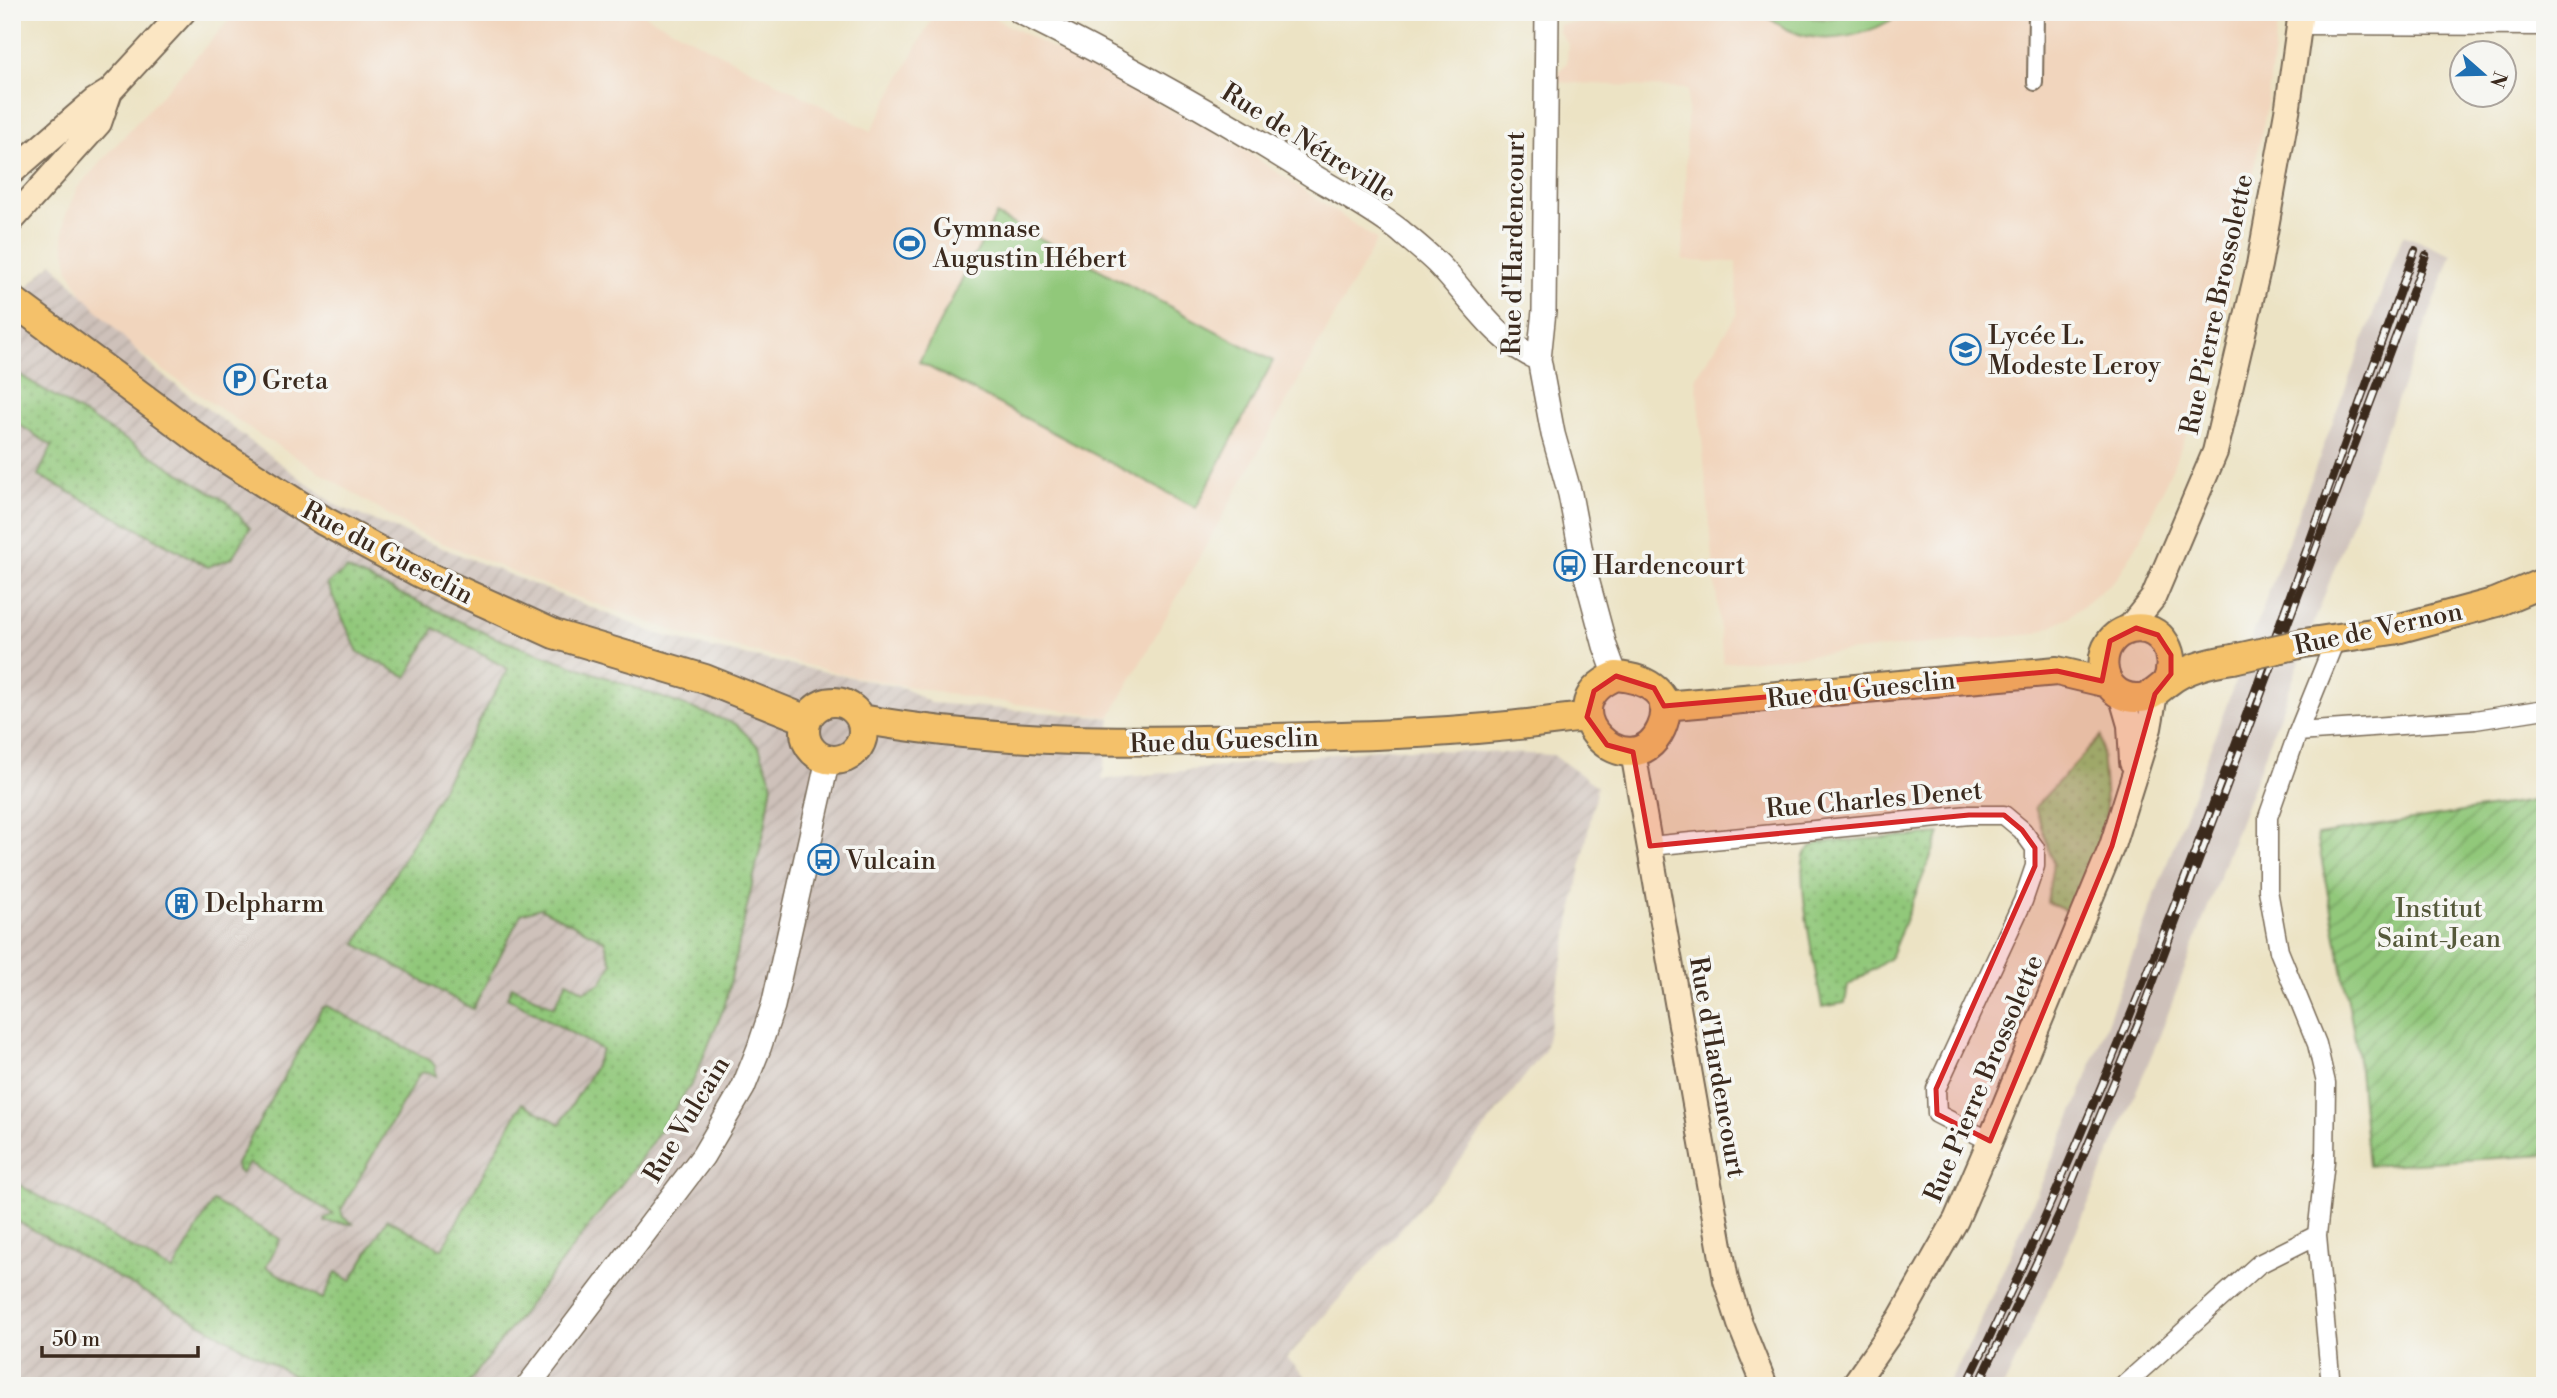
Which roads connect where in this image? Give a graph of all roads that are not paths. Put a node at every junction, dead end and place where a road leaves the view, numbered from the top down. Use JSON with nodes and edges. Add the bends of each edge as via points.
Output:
{"nodes":[{"id":1,"x":184,"y":12,"type":"edge"},
{"id":2,"x":1020,"y":12,"type":"edge"},
{"id":3,"x":1547,"y":12,"type":"edge"},
{"id":4,"x":2035,"y":12,"type":"edge"},
{"id":5,"x":2301,"y":18,"type":"edge"},
{"id":6,"x":2545,"y":26,"type":"edge"},
{"id":7,"x":2035,"y":83,"type":"dead end"},
{"id":8,"x":110,"y":91,"type":"junction"},
{"id":9,"x":12,"y":172,"type":"edge"},
{"id":10,"x":12,"y":219,"type":"edge"},
{"id":11,"x":12,"y":300,"type":"edge"},
{"id":12,"x":1539,"y":359,"type":"junction"},
{"id":13,"x":2545,"y":582,"type":"edge"},
{"id":14,"x":2153,"y":598,"type":"junction"},
{"id":15,"x":2128,"y":629,"type":"junction"},
{"id":16,"x":2336,"y":638,"type":"junction"},
{"id":17,"x":2163,"y":641,"type":"junction"},
{"id":18,"x":2105,"y":651,"type":"junction"},
{"id":19,"x":2221,"y":661,"type":"junction"},
{"id":20,"x":2057,"y":671,"type":"junction"},
{"id":21,"x":1616,"y":676,"type":"junction"},
{"id":22,"x":2114,"y":688,"type":"junction"},
{"id":23,"x":2161,"y":688,"type":"junction"},
{"id":24,"x":1664,"y":706,"type":"junction"},
{"id":25,"x":2545,"y":709,"type":"edge"},
{"id":26,"x":1587,"y":718,"type":"junction"},
{"id":27,"x":861,"y":719,"type":"junction"},
{"id":28,"x":807,"y":720,"type":"junction"},
{"id":29,"x":2298,"y":732,"type":"junction"},
{"id":30,"x":1633,"y":752,"type":"junction"},
{"id":31,"x":828,"y":759,"type":"junction"},
{"id":32,"x":2133,"y":777,"type":"junction"},
{"id":33,"x":1650,"y":846,"type":"junction"},
{"id":34,"x":1990,"y":1141,"type":"junction"},
{"id":35,"x":2318,"y":1235,"type":"junction"},
{"id":36,"x":528,"y":1386,"type":"edge"},
{"id":37,"x":1765,"y":1386,"type":"edge"},
{"id":38,"x":1853,"y":1386,"type":"edge"},
{"id":39,"x":2123,"y":1386,"type":"edge"},
{"id":40,"x":2331,"y":1386,"type":"edge"}],
"edges":[{"from":1,"to":8,"type":"main road"},
{"from":2,"to":12,"type":"street","name":"Rue de Nétreville","via":[[1132,68],[1247,134],[1398,229],[1438,265],[1480,314],[1524,353]]},
{"from":3,"to":12,"type":"street","name":"Rue d'Hardencourt","via":[[1544,312]]},
{"from":4,"to":7,"type":"street"},
{"from":5,"to":6,"type":"street"},
{"from":5,"to":14,"type":"main road","name":"Rue Pierre Brossolette","via":[[2259,265],[2215,452]]},
{"from":8,"to":9,"type":"main road"},
{"from":8,"to":10,"type":"main road","via":[[99,123]]},
{"from":11,"to":28,"type":"main road","name":"Rue du Guesclin","via":[[216,452],[324,521],[420,573],[554,634],[705,678]]},
{"from":12,"to":21,"type":"street","name":"Rue d'Hardencourt","via":[[1584,568]]},
{"from":13,"to":16,"type":"main road","name":"Rue de Vernon","via":[[2497,603]]},
{"from":14,"to":15,"type":"main road","name":"Rue Pierre Brossolette"},
{"from":14,"to":17,"type":"main road"},
{"from":15,"to":17,"type":"main road","via":[[2144,629]]},
{"from":15,"to":18,"type":"main road","via":[[2110,641]]},
{"from":16,"to":19,"type":"main road","name":"Rue de Vernon","bridge":true},
{"from":16,"to":29,"type":"street"},
{"from":17,"to":19,"type":"main road"},
{"from":17,"to":23,"type":"main road","via":[[2172,664]]},
{"from":18,"to":20,"type":"main road"},
{"from":18,"to":22,"type":"main road","via":[[2102,667]]},
{"from":19,"to":23,"type":"main road","name":"Rue de Vernon"},
{"from":20,"to":22,"type":"main road"},
{"from":20,"to":24,"type":"main road","name":"Rue du Guesclin"},
{"from":21,"to":24,"type":"main road","via":[[1643,681],[1654,688]]},
{"from":21,"to":26,"type":"main road","via":[[1594,691]]},
{"from":22,"to":23,"type":"main road","via":[[2141,698]]},
{"from":22,"to":32,"type":"main road","name":"Rue Pierre Brossolette","via":[[2130,725]]},
{"from":23,"to":32,"type":"main road","name":"Rue Pierre Brossolette"},
{"from":24,"to":30,"type":"main road","via":[[1658,736],[1649,746]]},
{"from":25,"to":29,"type":"street","via":[[2475,720]]},
{"from":26,"to":27,"type":"main road","name":"Rue du Guesclin","via":[[1360,736],[1119,743],[975,735]]},
{"from":26,"to":30,"type":"main road","via":[[1594,734],[1607,745]]},
{"from":27,"to":28,"type":"main road","via":[[838,702],[819,705]]},
{"from":27,"to":31,"type":"main road","via":[[864,729],[857,749],[849,756]]},
{"from":28,"to":31,"type":"main road","via":[[807,740]]},
{"from":29,"to":35,"type":"street","via":[[2268,817],[2268,890],[2279,951],[2317,1044],[2326,1083]]},
{"from":30,"to":33,"type":"main road","name":"Rue d'Hardencourt"},
{"from":31,"to":36,"type":"street","name":"Rue Vulcain","via":[[773,1006],[743,1088],[703,1156]]},
{"from":32,"to":34,"type":"main road","name":"Rue Pierre Brossolette","via":[[2112,846]]},
{"from":33,"to":34,"type":"street","name":"Rue Charles Denet","via":[[1969,815],[2004,815],[2022,830],[2035,848],[2035,866],[1936,1089],[1937,1114]]},
{"from":33,"to":37,"type":"main road","name":"Rue d'Hardencourt","via":[[1726,1280]]},
{"from":34,"to":38,"type":"main road","name":"Rue Pierre Brossolette","via":[[1949,1233]]},
{"from":35,"to":39,"type":"street","via":[[2259,1264]]},
{"from":35,"to":40,"type":"street"}]}
